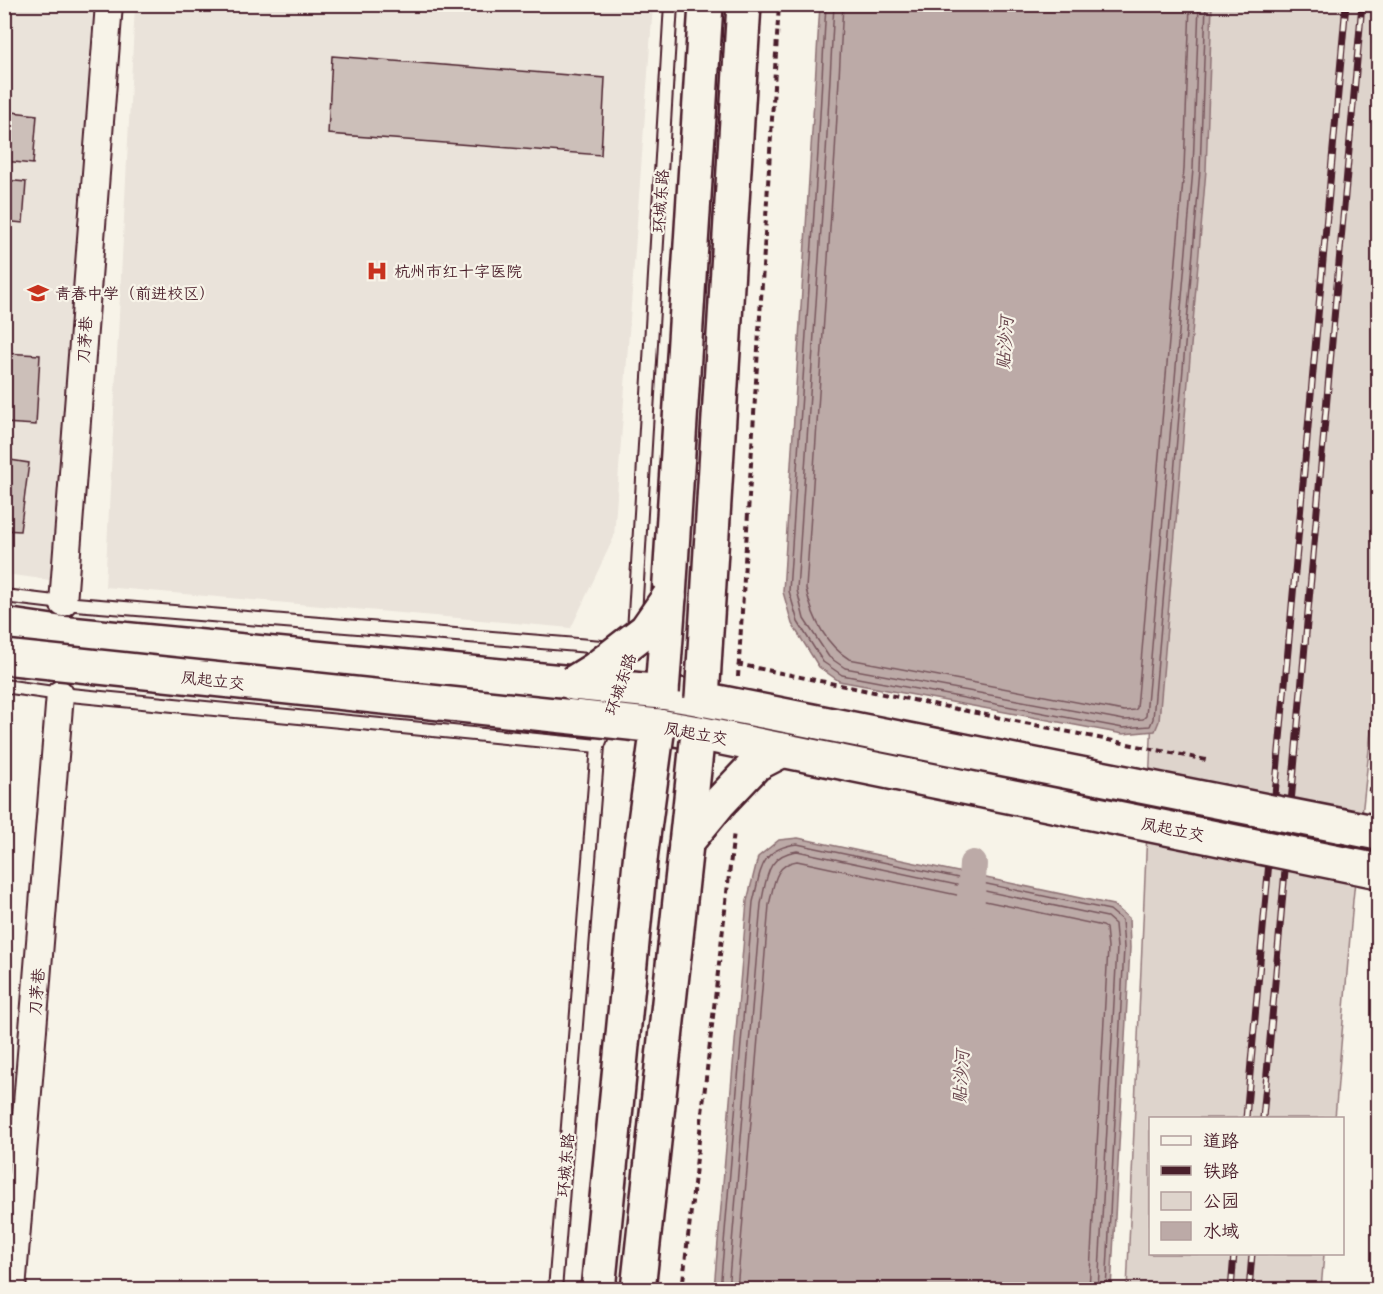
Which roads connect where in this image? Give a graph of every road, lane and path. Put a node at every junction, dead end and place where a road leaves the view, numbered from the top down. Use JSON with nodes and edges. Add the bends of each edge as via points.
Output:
{"nodes":[{"id":1,"x":109,"y":4,"type":"edge"},
{"id":2,"x":671,"y":4,"type":"edge"},
{"id":3,"x":705,"y":4,"type":"edge"},
{"id":4,"x":744,"y":4,"type":"edge"},
{"id":5,"x":779,"y":4,"type":"edge"},
{"id":6,"x":4,"y":596,"type":"edge"},
{"id":7,"x":669,"y":597,"type":"junction"},
{"id":8,"x":63,"y":603,"type":"junction"},
{"id":9,"x":4,"y":625,"type":"edge"},
{"id":10,"x":4,"y":657,"type":"edge"},
{"id":11,"x":629,"y":660,"type":"junction"},
{"id":12,"x":726,"y":663,"type":"dead end"},
{"id":13,"x":738,"y":664,"type":"junction"},
{"id":14,"x":573,"y":683,"type":"junction"},
{"id":15,"x":4,"y":686,"type":"edge"},
{"id":16,"x":738,"y":686,"type":"dead end"},
{"id":17,"x":662,"y":692,"type":"junction"},
{"id":18,"x":60,"y":694,"type":"junction"},
{"id":19,"x":702,"y":699,"type":"junction"},
{"id":20,"x":658,"y":726,"type":"junction"},
{"id":21,"x":698,"y":733,"type":"junction"},
{"id":22,"x":598,"y":746,"type":"junction"},
{"id":23,"x":783,"y":750,"type":"junction"},
{"id":24,"x":1206,"y":760,"type":"dead end"},
{"id":25,"x":1368,"y":789,"type":"dead end"},
{"id":26,"x":1378,"y":791,"type":"edge"},
{"id":27,"x":735,"y":828,"type":"dead end"},
{"id":28,"x":1378,"y":833,"type":"edge"},
{"id":29,"x":686,"y":843,"type":"junction"},
{"id":30,"x":1378,"y":871,"type":"edge"},
{"id":31,"x":12,"y":1290,"type":"edge"},
{"id":32,"x":555,"y":1290,"type":"edge"},
{"id":33,"x":598,"y":1290,"type":"edge"},
{"id":34,"x":638,"y":1290,"type":"edge"},
{"id":35,"x":682,"y":1290,"type":"edge"}],
"edges":[{"from":1,"to":8,"type":"street","name":"刀茅巷"},
{"from":2,"to":11,"type":"lane","name":"环城东路"},
{"from":3,"to":7,"type":"main road","name":"环城东路"},
{"from":4,"to":19,"type":"main road","bridge":true},
{"from":5,"to":13,"type":"path"},
{"from":6,"to":8,"type":"lane"},
{"from":7,"to":14,"type":"main road","bridge":true,"via":[[646,630]]},
{"from":7,"to":17,"type":"main road","name":"环城东路","bridge":true},
{"from":8,"to":11,"type":"lane"},
{"from":9,"to":14,"type":"main road","name":"凤起立交"},
{"from":10,"to":20,"type":"main road","name":"凤起立交","bridge":true},
{"from":11,"to":22,"type":"lane","name":"环城东路"},
{"from":12,"to":13,"type":"path"},
{"from":13,"to":16,"type":"path"},
{"from":13,"to":24,"type":"path"},
{"from":14,"to":17,"type":"main road","name":"凤起立交","bridge":true},
{"from":15,"to":18,"type":"lane"},
{"from":17,"to":19,"type":"main road","name":"凤起立交"},
{"from":17,"to":20,"type":"main road","name":"环城东路"},
{"from":18,"to":22,"type":"lane"},
{"from":18,"to":31,"type":"street","name":"刀茅巷"},
{"from":19,"to":21,"type":"main road"},
{"from":19,"to":28,"type":"main road","name":"凤起立交","bridge":true},
{"from":20,"to":21,"type":"main road","name":"凤起立交"},
{"from":20,"to":33,"type":"main road","name":"环城东路","bridge":true,"via":[[641,851]]},
{"from":21,"to":23,"type":"main road","name":"凤起立交","bridge":true},
{"from":21,"to":29,"type":"main road","bridge":true},
{"from":22,"to":32,"type":"lane","name":"环城东路"},
{"from":23,"to":29,"type":"main road","bridge":true,"via":[[756,764]]},
{"from":23,"to":30,"type":"main road","name":"凤起立交","bridge":true},
{"from":25,"to":26,"type":"path"},
{"from":27,"to":35,"type":"path"},
{"from":29,"to":34,"type":"main road","bridge":true}]}
